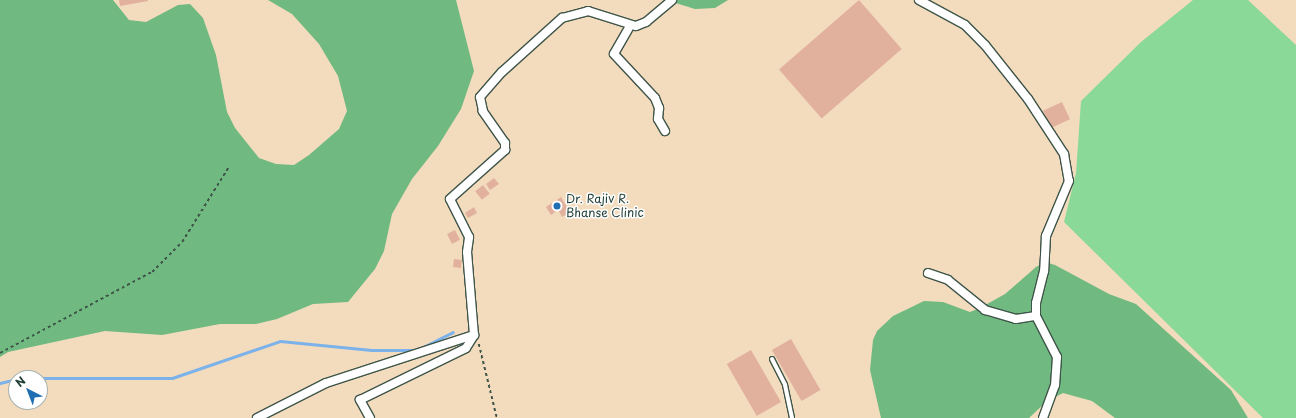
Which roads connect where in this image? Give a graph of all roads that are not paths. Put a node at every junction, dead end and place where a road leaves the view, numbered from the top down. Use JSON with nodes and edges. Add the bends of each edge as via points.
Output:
{"nodes":[{"id":1,"x":672,"y":0,"type":"edge"},
{"id":2,"x":920,"y":0,"type":"edge"},
{"id":3,"x":630,"y":26,"type":"junction"},
{"id":4,"x":665,"y":131,"type":"dead end"},
{"id":5,"x":928,"y":272,"type":"dead end"},
{"id":6,"x":1036,"y":316,"type":"junction"},
{"id":7,"x":474,"y":335,"type":"junction"},
{"id":8,"x":772,"y":359,"type":"dead end"},
{"id":9,"x":257,"y":418,"type":"edge"},
{"id":10,"x":370,"y":418,"type":"edge"},
{"id":11,"x":792,"y":418,"type":"edge"},
{"id":12,"x":1043,"y":418,"type":"edge"}],
"edges":[{"from":1,"to":3,"type":"street","via":[[646,22]]},
{"from":2,"to":6,"type":"street","via":[[965,25],[985,46],[1028,99],[1064,154],[1070,181],[1046,236]]},
{"from":3,"to":4,"type":"street","via":[[614,54],[655,98],[659,108],[658,119]]},
{"from":3,"to":7,"type":"street","via":[[588,11],[562,18],[502,72],[480,97],[483,111],[505,143],[505,150],[450,199],[469,237],[467,252]]},
{"from":5,"to":6,"type":"street","via":[[948,280],[985,310],[1016,319]]},
{"from":6,"to":12,"type":"street","via":[[1057,357],[1055,385]]},
{"from":7,"to":9,"type":"street","via":[[326,383]]},
{"from":7,"to":10,"type":"street","via":[[466,348],[360,400]]},
{"from":8,"to":11,"type":"lane","via":[[785,385]]}]}
